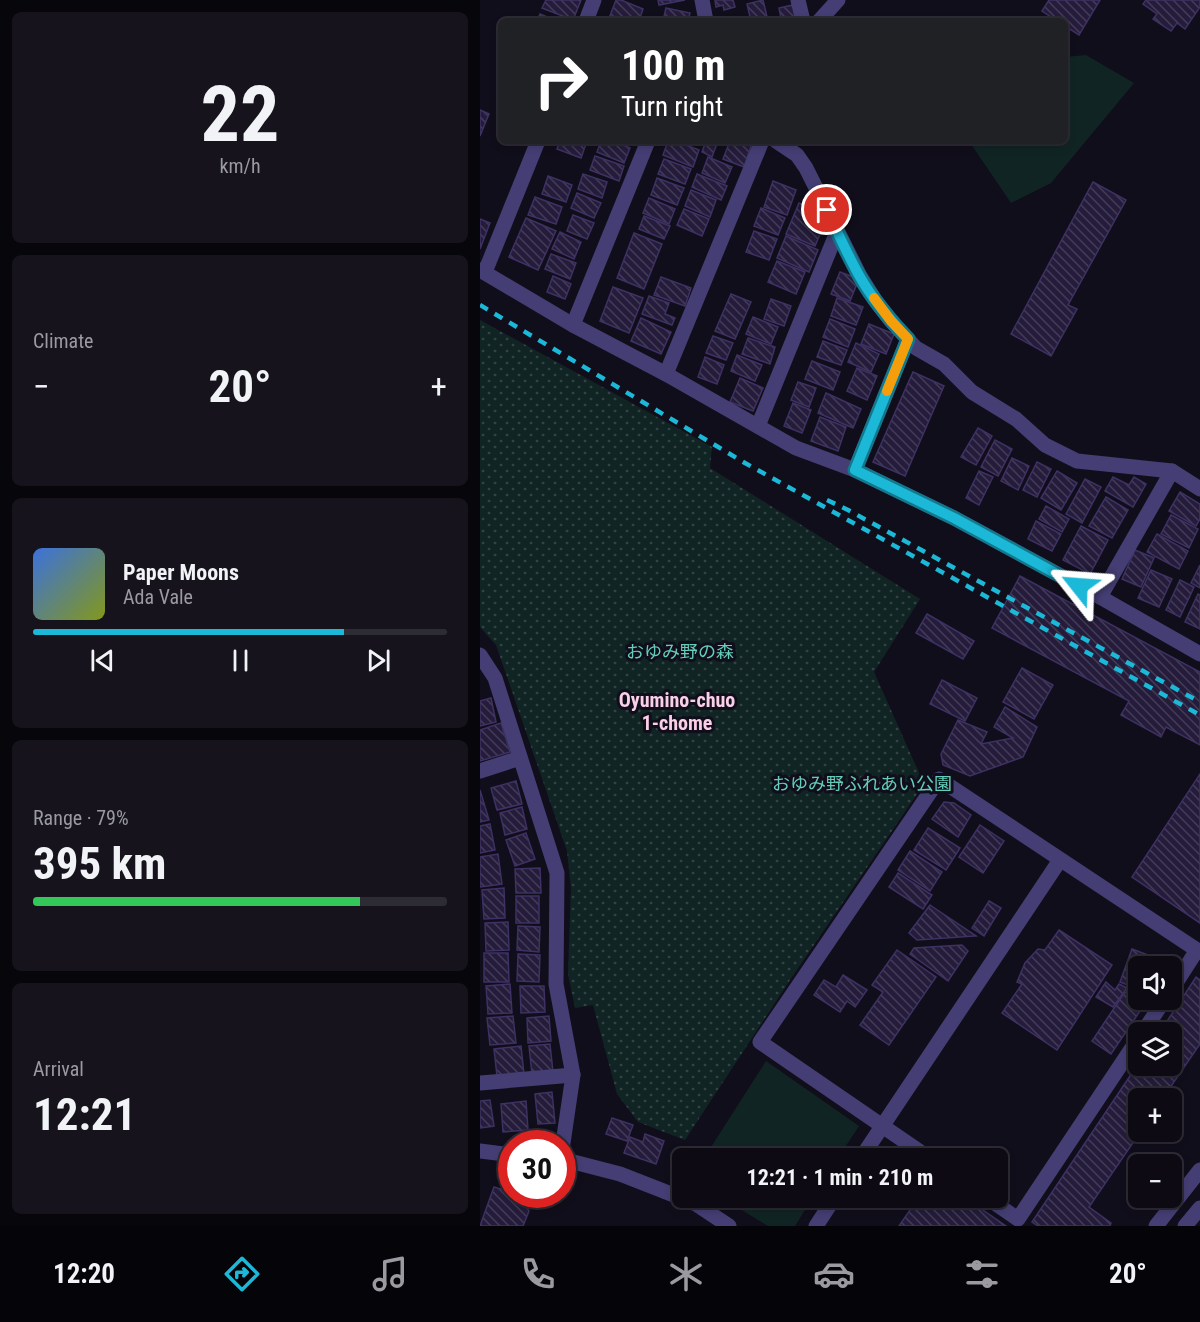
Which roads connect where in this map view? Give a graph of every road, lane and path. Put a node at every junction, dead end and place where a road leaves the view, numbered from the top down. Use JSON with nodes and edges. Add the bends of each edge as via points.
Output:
{"nodes":[{"id":1,"x":594,"y":0,"type":"edge"},
{"id":2,"x":702,"y":0,"type":"edge"},
{"id":3,"x":798,"y":0,"type":"edge"},
{"id":4,"x":838,"y":0,"type":"edge"},
{"id":5,"x":587,"y":18,"type":"edge"},
{"id":6,"x":705,"y":18,"type":"edge"},
{"id":7,"x":802,"y":18,"type":"edge"},
{"id":8,"x":822,"y":18,"type":"edge"},
{"id":9,"x":537,"y":144,"type":"edge"},
{"id":10,"x":647,"y":144,"type":"edge"},
{"id":11,"x":761,"y":144,"type":"edge"},
{"id":12,"x":780,"y":144,"type":"edge"},
{"id":13,"x":837,"y":232,"type":"junction"},
{"id":14,"x":483,"y":271,"type":"edge"},
{"id":15,"x":573,"y":326,"type":"junction"},
{"id":16,"x":908,"y":339,"type":"junction"},
{"id":17,"x":666,"y":374,"type":"junction"},
{"id":18,"x":758,"y":426,"type":"junction"},
{"id":19,"x":855,"y":470,"type":"junction"},
{"id":20,"x":1172,"y":471,"type":"junction"},
{"id":21,"x":1200,"y":489,"type":"edge"},
{"id":22,"x":1100,"y":597,"type":"junction"},
{"id":23,"x":1200,"y":654,"type":"edge"},
{"id":24,"x":480,"y":655,"type":"edge"},
{"id":25,"x":487,"y":680,"type":"edge"},
{"id":26,"x":520,"y":758,"type":"junction"},
{"id":27,"x":480,"y":771,"type":"edge"},
{"id":28,"x":1060,"y":860,"type":"junction"},
{"id":29,"x":1199,"y":951,"type":"edge"},
{"id":30,"x":1182,"y":975,"type":"edge"},
{"id":31,"x":1128,"y":1054,"type":"edge"},
{"id":32,"x":573,"y":1075,"type":"junction"},
{"id":33,"x":480,"y":1083,"type":"edge"},
{"id":34,"x":882,"y":1126,"type":"junction"},
{"id":35,"x":565,"y":1130,"type":"edge"},
{"id":36,"x":868,"y":1148,"type":"edge"},
{"id":37,"x":914,"y":1148,"type":"edge"},
{"id":38,"x":480,"y":1151,"type":"edge"},
{"id":39,"x":498,"y":1153,"type":"edge"},
{"id":40,"x":576,"y":1163,"type":"edge"},
{"id":41,"x":1200,"y":1170,"type":"edge"},
{"id":42,"x":828,"y":1208,"type":"edge"},
{"id":43,"x":1002,"y":1208,"type":"edge"},
{"id":44,"x":1200,"y":1208,"type":"edge"},
{"id":45,"x":729,"y":1226,"type":"edge"},
{"id":46,"x":816,"y":1226,"type":"edge"},
{"id":47,"x":1156,"y":1226,"type":"edge"},
{"id":48,"x":1185,"y":1226,"type":"edge"}],
"edges":[{"from":1,"to":5,"type":"street"},
{"from":2,"to":6,"type":"street"},
{"from":3,"to":7,"type":"street"},
{"from":4,"to":8,"type":"street"},
{"from":9,"to":14,"type":"street"},
{"from":10,"to":15,"type":"street"},
{"from":11,"to":17,"type":"street"},
{"from":12,"to":13,"type":"street","via":[[797,155],[806,168]]},
{"from":13,"to":16,"type":"street","via":[[875,300]]},
{"from":13,"to":18,"type":"street"},
{"from":14,"to":15,"type":"street"},
{"from":15,"to":17,"type":"street"},
{"from":16,"to":19,"type":"street"},
{"from":16,"to":20,"type":"street","via":[[1045,445],[1077,461]]},
{"from":17,"to":18,"type":"street"},
{"from":18,"to":19,"type":"street","via":[[796,448]]},
{"from":19,"to":22,"type":"street"},
{"from":20,"to":21,"type":"street"},
{"from":20,"to":22,"type":"street"},
{"from":22,"to":23,"type":"street"},
{"from":24,"to":25,"type":"street"},
{"from":25,"to":26,"type":"street"},
{"from":26,"to":27,"type":"street"},
{"from":26,"to":32,"type":"street","via":[[557,873],[556,984]]},
{"from":28,"to":29,"type":"street"},
{"from":28,"to":34,"type":"street"},
{"from":28,"to":34,"type":"street","via":[[939,779],[760,1042]]},
{"from":29,"to":30,"type":"street"},
{"from":31,"to":43,"type":"street","via":[[1018,1219]]},
{"from":32,"to":33,"type":"street"},
{"from":32,"to":35,"type":"street"},
{"from":34,"to":36,"type":"street"},
{"from":34,"to":37,"type":"street"},
{"from":38,"to":39,"type":"street"},
{"from":40,"to":45,"type":"street","via":[[620,1174],[696,1204]]},
{"from":41,"to":47,"type":"street"},
{"from":42,"to":46,"type":"street"},
{"from":44,"to":48,"type":"street"}]}
